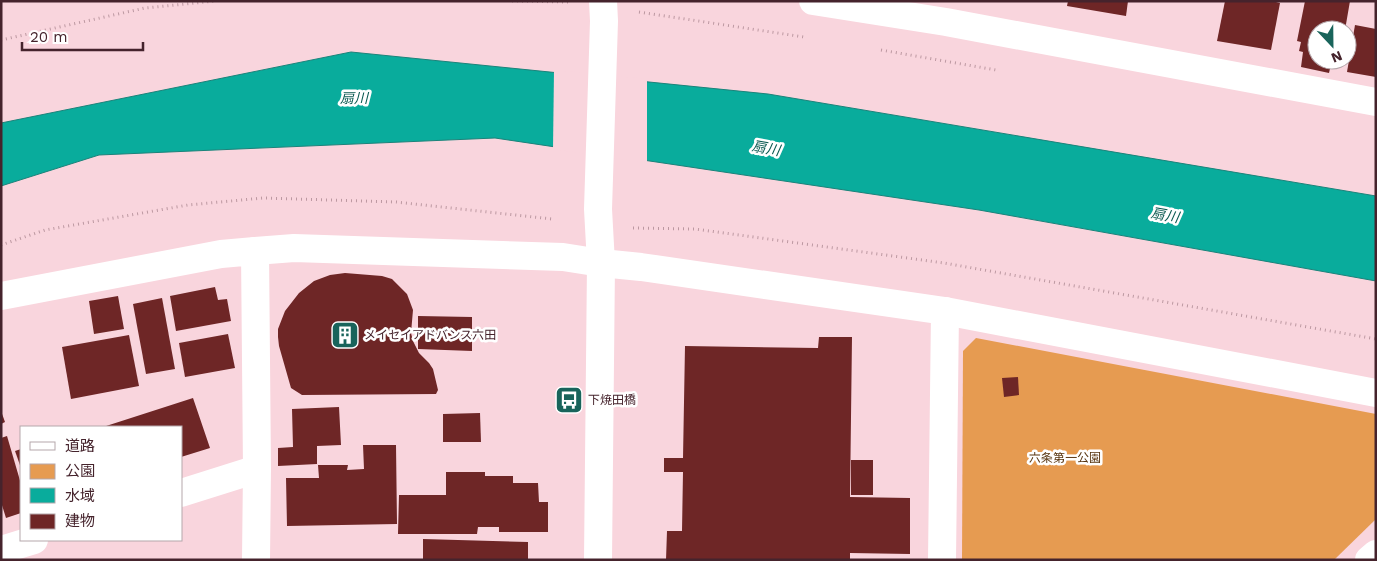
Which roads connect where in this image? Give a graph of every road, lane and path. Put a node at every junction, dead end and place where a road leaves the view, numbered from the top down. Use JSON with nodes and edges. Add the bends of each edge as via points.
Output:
{"nodes":[{"id":1,"x":215,"y":1,"type":"edge"},
{"id":2,"x":512,"y":1,"type":"edge"},
{"id":3,"x":813,"y":1,"type":"edge"},
{"id":4,"x":573,"y":3,"type":"dead end"},
{"id":5,"x":604,"y":11,"type":"edge"},
{"id":6,"x":638,"y":12,"type":"dead end"},
{"id":7,"x":945,"y":12,"type":"edge"},
{"id":8,"x":808,"y":38,"type":"dead end"},
{"id":9,"x":1,"y":40,"type":"edge"},
{"id":10,"x":874,"y":49,"type":"dead end"},
{"id":11,"x":997,"y":70,"type":"dead end"},
{"id":12,"x":1376,"y":102,"type":"edge"},
{"id":13,"x":255,"y":251,"type":"junction"},
{"id":14,"x":601,"y":263,"type":"junction"},
{"id":15,"x":1,"y":296,"type":"edge"},
{"id":16,"x":945,"y":311,"type":"junction"},
{"id":17,"x":1376,"y":393,"type":"edge"},
{"id":18,"x":257,"y":469,"type":"junction"},
{"id":19,"x":182,"y":493,"type":"edge"},
{"id":20,"x":31,"y":541,"type":"edge"},
{"id":21,"x":1,"y":550,"type":"edge"},
{"id":22,"x":1376,"y":554,"type":"edge"},
{"id":23,"x":256,"y":560,"type":"edge"},
{"id":24,"x":598,"y":560,"type":"edge"},
{"id":25,"x":942,"y":560,"type":"edge"},
{"id":26,"x":1370,"y":560,"type":"edge"}],
"edges":[{"from":1,"to":9,"type":"path","via":[[145,8]]},
{"from":2,"to":4,"type":"path"},
{"from":3,"to":7,"type":"street"},
{"from":5,"to":14,"type":"street","via":[[598,209]]},
{"from":6,"to":8,"type":"path"},
{"from":7,"to":12,"type":"street"},
{"from":10,"to":11,"type":"path"},
{"from":13,"to":14,"type":"street","via":[[294,248],[563,257]]},
{"from":13,"to":15,"type":"street","via":[[221,254]]},
{"from":13,"to":18,"type":"street"},
{"from":14,"to":16,"type":"street"},
{"from":14,"to":24,"type":"street"},
{"from":16,"to":17,"type":"street"},
{"from":16,"to":25,"type":"street"},
{"from":18,"to":19,"type":"street"},
{"from":18,"to":23,"type":"street"},
{"from":20,"to":21,"type":"street"},
{"from":22,"to":26,"type":"street"}]}
